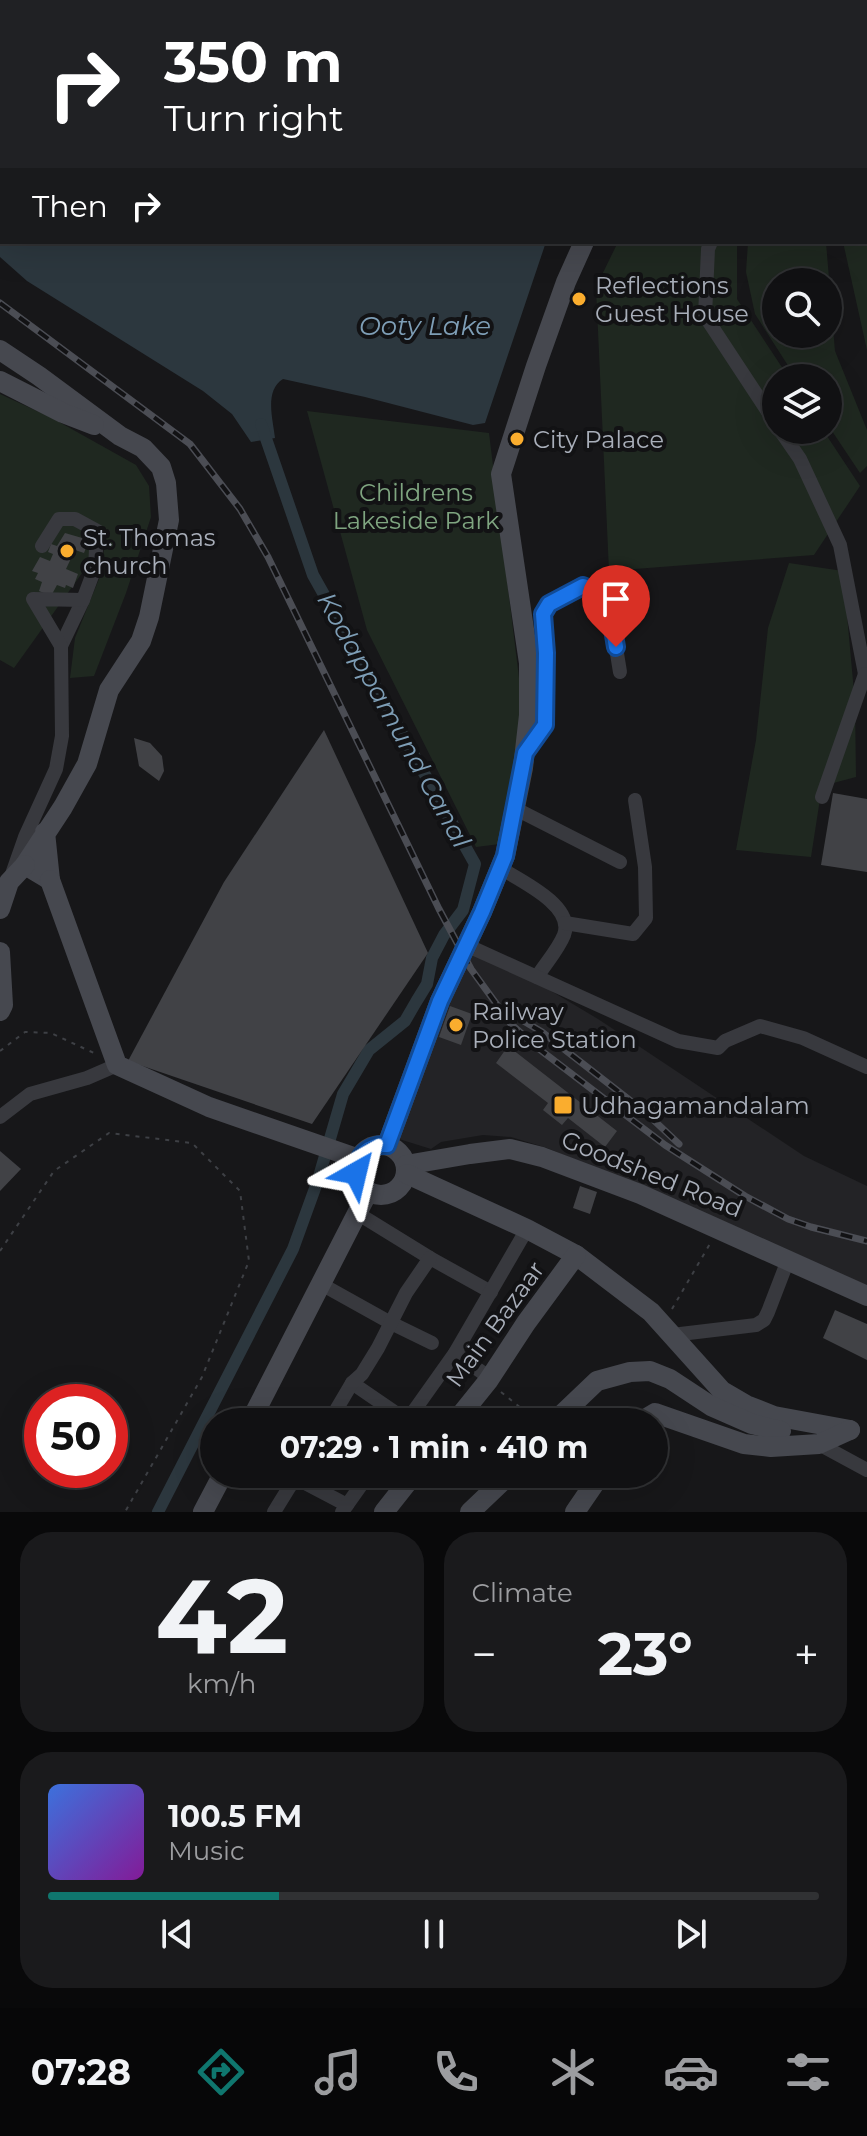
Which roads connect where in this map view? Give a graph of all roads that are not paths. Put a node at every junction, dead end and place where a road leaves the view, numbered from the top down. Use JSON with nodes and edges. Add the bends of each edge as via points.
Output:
{"nodes":[{"id":1,"x":583,"y":244,"type":"edge"},
{"id":2,"x":710,"y":244,"type":"edge"},
{"id":3,"x":0,"y":350,"type":"edge"},
{"id":4,"x":0,"y":381,"type":"edge"},
{"id":5,"x":762,"y":403,"type":"edge"},
{"id":6,"x":120,"y":436,"type":"junction"},
{"id":7,"x":790,"y":444,"type":"edge"},
{"id":8,"x":42,"y":546,"type":"dead end"},
{"id":9,"x":83,"y":600,"type":"junction"},
{"id":10,"x":61,"y":646,"type":"junction"},
{"id":11,"x":620,"y":672,"type":"dead end"},
{"id":12,"x":866,"y":676,"type":"edge"},
{"id":13,"x":525,"y":753,"type":"junction"},
{"id":14,"x":822,"y":797,"type":"dead end"},
{"id":15,"x":635,"y":800,"type":"dead end"},
{"id":16,"x":516,"y":809,"type":"junction"},
{"id":17,"x":45,"y":832,"type":"junction"},
{"id":18,"x":620,"y":862,"type":"dead end"},
{"id":19,"x":25,"y":865,"type":"junction"},
{"id":20,"x":500,"y":868,"type":"junction"},
{"id":21,"x":50,"y":880,"type":"junction"},
{"id":22,"x":9,"y":882,"type":"junction"},
{"id":23,"x":0,"y":909,"type":"edge"},
{"id":24,"x":565,"y":923,"type":"junction"},
{"id":25,"x":466,"y":945,"type":"junction"},
{"id":26,"x":0,"y":952,"type":"edge"},
{"id":27,"x":537,"y":977,"type":"junction"},
{"id":28,"x":0,"y":1011,"type":"edge"},
{"id":29,"x":117,"y":1065,"type":"junction"},
{"id":30,"x":867,"y":1067,"type":"edge"},
{"id":31,"x":0,"y":1117,"type":"edge"},
{"id":32,"x":387,"y":1145,"type":"junction"},
{"id":33,"x":349,"y":1156,"type":"junction"},
{"id":34,"x":406,"y":1170,"type":"junction"},
{"id":35,"x":368,"y":1192,"type":"junction"},
{"id":36,"x":357,"y":1213,"type":"junction"},
{"id":37,"x":527,"y":1229,"type":"junction"},
{"id":38,"x":576,"y":1255,"type":"junction"},
{"id":39,"x":430,"y":1258,"type":"junction"},
{"id":40,"x":788,"y":1260,"type":"junction"},
{"id":41,"x":321,"y":1284,"type":"junction"},
{"id":42,"x":491,"y":1292,"type":"junction"},
{"id":43,"x":867,"y":1296,"type":"edge"},
{"id":44,"x":391,"y":1323,"type":"junction"},
{"id":45,"x":668,"y":1329,"type":"junction"},
{"id":46,"x":432,"y":1343,"type":"dead end"},
{"id":47,"x":455,"y":1353,"type":"junction"},
{"id":48,"x":489,"y":1380,"type":"junction"},
{"id":49,"x":352,"y":1383,"type":"junction"},
{"id":50,"x":257,"y":1408,"type":"edge"},
{"id":51,"x":337,"y":1408,"type":"edge"},
{"id":52,"x":388,"y":1408,"type":"edge"},
{"id":53,"x":418,"y":1408,"type":"edge"},
{"id":54,"x":466,"y":1408,"type":"edge"},
{"id":55,"x":569,"y":1408,"type":"edge"},
{"id":56,"x":668,"y":1418,"type":"edge"},
{"id":57,"x":858,"y":1426,"type":"edge"},
{"id":58,"x":819,"y":1444,"type":"junction"},
{"id":59,"x":867,"y":1470,"type":"edge"},
{"id":60,"x":216,"y":1488,"type":"edge"},
{"id":61,"x":289,"y":1488,"type":"edge"},
{"id":62,"x":314,"y":1488,"type":"edge"},
{"id":63,"x":359,"y":1488,"type":"edge"},
{"id":64,"x":403,"y":1488,"type":"edge"},
{"id":65,"x":495,"y":1488,"type":"edge"},
{"id":66,"x":591,"y":1488,"type":"edge"},
{"id":67,"x":345,"y":1509,"type":"edge"},
{"id":68,"x":203,"y":1512,"type":"edge"},
{"id":69,"x":274,"y":1512,"type":"edge"},
{"id":70,"x":384,"y":1512,"type":"edge"},
{"id":71,"x":470,"y":1512,"type":"edge"},
{"id":72,"x":575,"y":1512,"type":"edge"}],
"edges":[{"from":1,"to":13,"type":"street","via":[[501,474],[529,663]]},
{"from":2,"to":5,"type":"street","via":[[705,316]]},
{"from":3,"to":6,"type":"street"},
{"from":4,"to":6,"type":"street"},
{"from":6,"to":17,"type":"street","via":[[143,448],[161,467],[169,520],[141,641],[109,690],[87,764]]},
{"from":7,"to":12,"type":"street","via":[[840,545]]},
{"from":8,"to":9,"type":"street","via":[[59,519],[75,519],[97,531],[95,568]]},
{"from":9,"to":10,"type":"street"},
{"from":9,"to":10,"type":"street","via":[[33,599]]},
{"from":10,"to":22,"type":"street","via":[[62,736],[56,769]]},
{"from":11,"to":13,"type":"street","via":[[603,595],[583,586],[549,604],[543,614],[545,725]]},
{"from":12,"to":14,"type":"street"},
{"from":13,"to":16,"type":"street"},
{"from":15,"to":24,"type":"street","via":[[646,918],[633,934]]},
{"from":16,"to":18,"type":"street"},
{"from":16,"to":20,"type":"street"},
{"from":17,"to":19,"type":"street"},
{"from":17,"to":21,"type":"street"},
{"from":19,"to":21,"type":"street"},
{"from":19,"to":22,"type":"street"},
{"from":20,"to":24,"type":"street","via":[[561,909]]},
{"from":20,"to":25,"type":"street"},
{"from":21,"to":29,"type":"street"},
{"from":22,"to":23,"type":"street"},
{"from":24,"to":27,"type":"street","via":[[565,934]]},
{"from":25,"to":27,"type":"street"},
{"from":25,"to":32,"type":"street"},
{"from":26,"to":28,"type":"street"},
{"from":27,"to":30,"type":"street","via":[[678,1041],[718,1048],[760,1026],[803,1038]]},
{"from":29,"to":31,"type":"street","via":[[30,1094]]},
{"from":29,"to":33,"type":"street","via":[[209,1107]]},
{"from":32,"to":33,"type":"street"},
{"from":32,"to":34,"type":"street","via":[[399,1152]]},
{"from":33,"to":35,"type":"street"},
{"from":34,"to":35,"type":"street","via":[[404,1182],[392,1193]]},
{"from":34,"to":37,"type":"street"},
{"from":34,"to":40,"type":"street","name":"Goodshed Road","via":[[510,1149],[640,1194]]},
{"from":35,"to":36,"type":"street"},
{"from":36,"to":39,"type":"street"},
{"from":36,"to":41,"type":"street"},
{"from":37,"to":38,"type":"street"},
{"from":37,"to":42,"type":"street"},
{"from":38,"to":45,"type":"street"},
{"from":38,"to":48,"type":"street","name":"Main Bazaar"},
{"from":39,"to":42,"type":"street"},
{"from":39,"to":44,"type":"street"},
{"from":40,"to":43,"type":"street","name":"Goodshed Road"},
{"from":40,"to":45,"type":"street","via":[[768,1312],[756,1325]]},
{"from":41,"to":44,"type":"street"},
{"from":41,"to":50,"type":"street"},
{"from":42,"to":47,"type":"street"},
{"from":44,"to":46,"type":"street"},
{"from":44,"to":49,"type":"street"},
{"from":45,"to":57,"type":"street","via":[[722,1391],[746,1405],[774,1416]]},
{"from":47,"to":48,"type":"street"},
{"from":47,"to":53,"type":"street"},
{"from":48,"to":54,"type":"street","name":"Main Bazaar"},
{"from":49,"to":51,"type":"street"},
{"from":49,"to":52,"type":"street"},
{"from":55,"to":57,"type":"street","via":[[597,1381],[650,1371],[752,1424],[794,1434]]},
{"from":56,"to":58,"type":"street","via":[[744,1444]]},
{"from":57,"to":58,"type":"street"},
{"from":58,"to":59,"type":"street"},
{"from":60,"to":68,"type":"street"},
{"from":61,"to":69,"type":"street"},
{"from":62,"to":67,"type":"street"},
{"from":63,"to":67,"type":"street"},
{"from":64,"to":70,"type":"street"},
{"from":65,"to":71,"type":"street"},
{"from":66,"to":72,"type":"street"}]}
